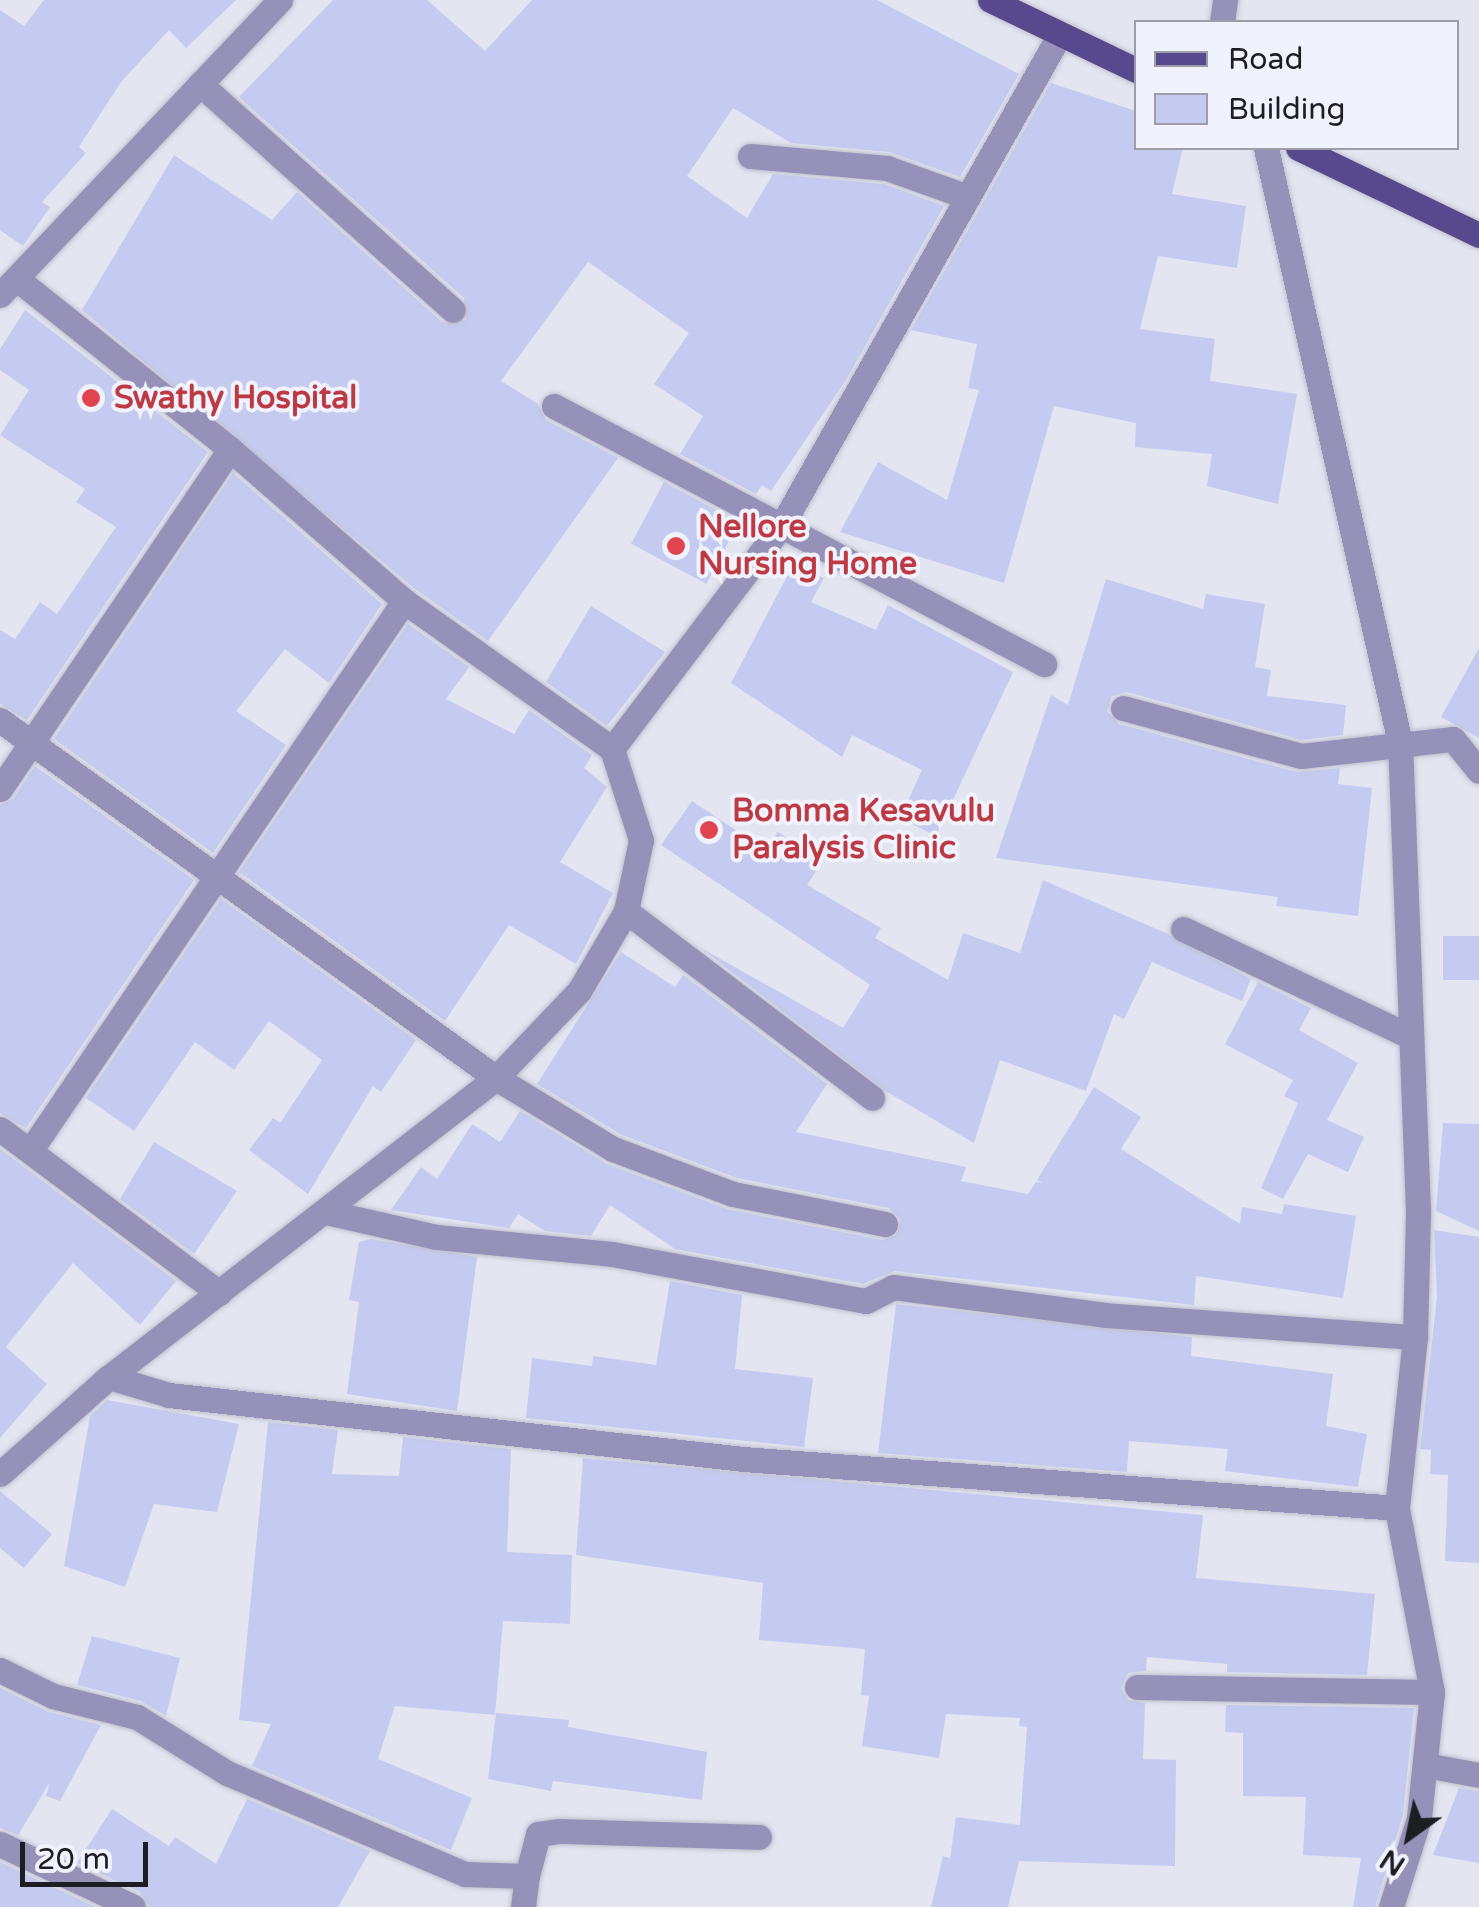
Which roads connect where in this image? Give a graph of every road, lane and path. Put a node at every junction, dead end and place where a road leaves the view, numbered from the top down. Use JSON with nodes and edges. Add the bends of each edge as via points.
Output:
{"nodes":[{"id":1,"x":280,"y":0,"type":"edge"},
{"id":2,"x":990,"y":0,"type":"edge"},
{"id":3,"x":1060,"y":34,"type":"junction"},
{"id":4,"x":1134,"y":69,"type":"edge"},
{"id":5,"x":200,"y":84,"type":"junction"},
{"id":6,"x":1266,"y":150,"type":"edge"},
{"id":7,"x":1302,"y":150,"type":"edge"},
{"id":8,"x":750,"y":156,"type":"dead end"},
{"id":9,"x":968,"y":197,"type":"junction"},
{"id":10,"x":1479,"y":235,"type":"edge"},
{"id":11,"x":8,"y":287,"type":"edge"},
{"id":12,"x":453,"y":310,"type":"dead end"},
{"id":13,"x":554,"y":406,"type":"dead end"},
{"id":14,"x":230,"y":449,"type":"junction"},
{"id":15,"x":782,"y":526,"type":"junction"},
{"id":16,"x":404,"y":601,"type":"junction"},
{"id":17,"x":1044,"y":664,"type":"dead end"},
{"id":18,"x":1123,"y":708,"type":"dead end"},
{"id":19,"x":0,"y":720,"type":"edge"},
{"id":20,"x":32,"y":744,"type":"junction"},
{"id":21,"x":1400,"y":744,"type":"junction"},
{"id":22,"x":612,"y":749,"type":"junction"},
{"id":23,"x":1479,"y":771,"type":"edge"},
{"id":24,"x":0,"y":789,"type":"edge"},
{"id":25,"x":217,"y":877,"type":"junction"},
{"id":26,"x":626,"y":911,"type":"junction"},
{"id":27,"x":1183,"y":928,"type":"dead end"},
{"id":28,"x":1412,"y":1037,"type":"junction"},
{"id":29,"x":496,"y":1078,"type":"junction"},
{"id":30,"x":872,"y":1098,"type":"dead end"},
{"id":31,"x":0,"y":1129,"type":"edge"},
{"id":32,"x":30,"y":1151,"type":"junction"},
{"id":33,"x":326,"y":1212,"type":"junction"},
{"id":34,"x":885,"y":1224,"type":"dead end"},
{"id":35,"x":219,"y":1293,"type":"junction"},
{"id":36,"x":1415,"y":1337,"type":"junction"},
{"id":37,"x":109,"y":1377,"type":"junction"},
{"id":38,"x":0,"y":1474,"type":"edge"},
{"id":39,"x":1397,"y":1508,"type":"junction"},
{"id":40,"x":0,"y":1670,"type":"edge"},
{"id":41,"x":1137,"y":1688,"type":"dead end"},
{"id":42,"x":1432,"y":1692,"type":"junction"},
{"id":43,"x":1425,"y":1765,"type":"junction"},
{"id":44,"x":1479,"y":1775,"type":"edge"},
{"id":45,"x":759,"y":1837,"type":"dead end"},
{"id":46,"x":0,"y":1844,"type":"edge"},
{"id":47,"x":527,"y":1876,"type":"junction"},
{"id":48,"x":133,"y":1907,"type":"edge"},
{"id":49,"x":523,"y":1907,"type":"edge"},
{"id":50,"x":1391,"y":1907,"type":"edge"}],
"edges":[{"from":1,"to":5,"type":"street"},
{"from":2,"to":3,"type":"main road"},
{"from":3,"to":4,"type":"main road"},
{"from":3,"to":9,"type":"street"},
{"from":5,"to":11,"type":"street"},
{"from":5,"to":12,"type":"street"},
{"from":6,"to":21,"type":"street"},
{"from":7,"to":10,"type":"main road"},
{"from":8,"to":9,"type":"street","via":[[887,168]]},
{"from":9,"to":15,"type":"street"},
{"from":11,"to":14,"type":"street"},
{"from":13,"to":15,"type":"street"},
{"from":14,"to":16,"type":"street"},
{"from":14,"to":20,"type":"street"},
{"from":15,"to":17,"type":"street"},
{"from":15,"to":22,"type":"street"},
{"from":16,"to":22,"type":"street"},
{"from":16,"to":25,"type":"street"},
{"from":18,"to":21,"type":"street","via":[[1302,756]]},
{"from":19,"to":20,"type":"street"},
{"from":20,"to":24,"type":"street"},
{"from":20,"to":25,"type":"street"},
{"from":21,"to":23,"type":"street","via":[[1453,739]]},
{"from":21,"to":28,"type":"street"},
{"from":22,"to":26,"type":"street","via":[[642,840]]},
{"from":25,"to":29,"type":"street"},
{"from":25,"to":32,"type":"street"},
{"from":26,"to":29,"type":"street","via":[[579,990]]},
{"from":26,"to":30,"type":"street"},
{"from":27,"to":28,"type":"street"},
{"from":28,"to":36,"type":"street"},
{"from":29,"to":33,"type":"street"},
{"from":29,"to":34,"type":"street","via":[[630,1155],[733,1194]]},
{"from":31,"to":32,"type":"street"},
{"from":32,"to":35,"type":"street"},
{"from":33,"to":35,"type":"street"},
{"from":33,"to":36,"type":"street","via":[[436,1237],[612,1254],[866,1301],[893,1288],[1105,1315]]},
{"from":35,"to":37,"type":"street"},
{"from":36,"to":39,"type":"street"},
{"from":37,"to":38,"type":"street"},
{"from":37,"to":39,"type":"street","via":[[169,1395],[723,1457]]},
{"from":39,"to":42,"type":"street"},
{"from":40,"to":47,"type":"street","via":[[53,1696],[137,1717],[227,1773],[360,1834],[465,1874]]},
{"from":41,"to":42,"type":"street"},
{"from":42,"to":43,"type":"street"},
{"from":43,"to":44,"type":"street"},
{"from":43,"to":50,"type":"street","via":[[1420,1818]]},
{"from":45,"to":47,"type":"street","via":[[538,1834]]},
{"from":46,"to":48,"type":"street"},
{"from":47,"to":49,"type":"street"}]}
